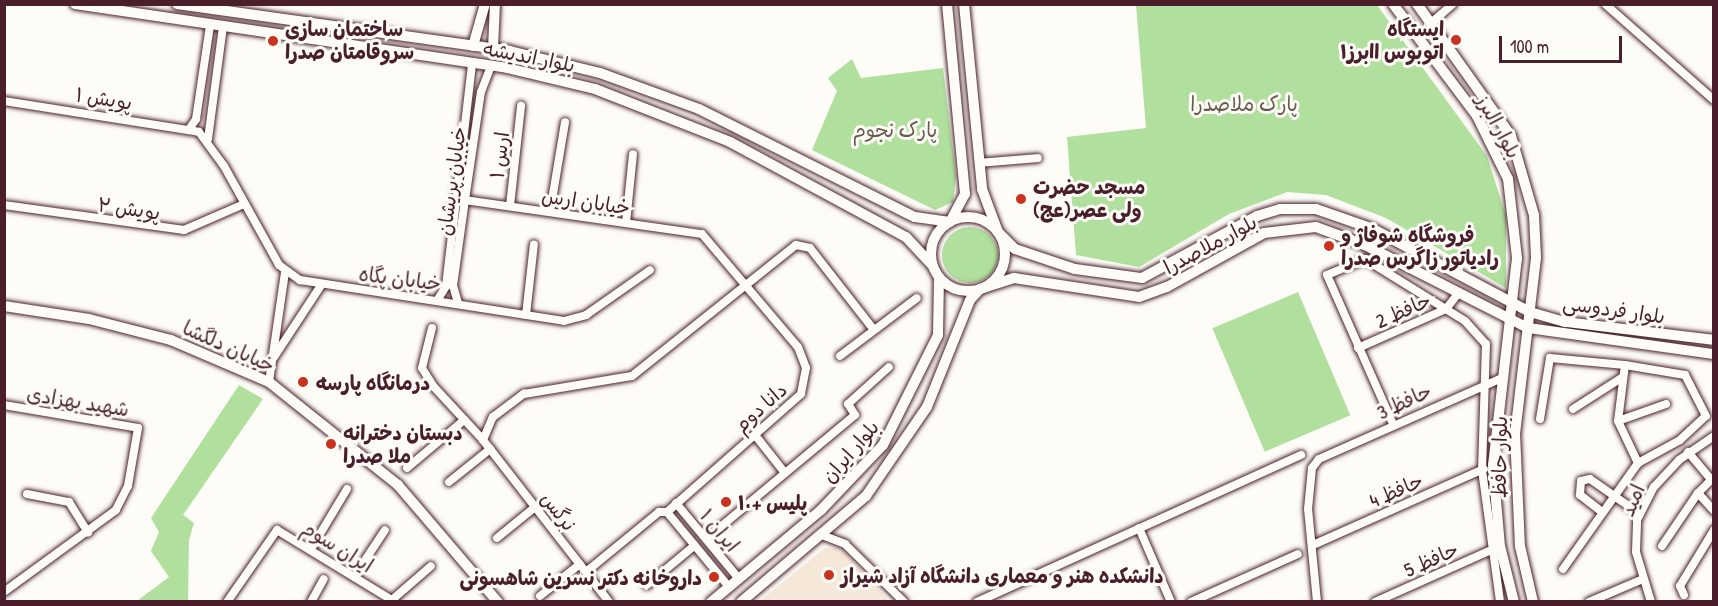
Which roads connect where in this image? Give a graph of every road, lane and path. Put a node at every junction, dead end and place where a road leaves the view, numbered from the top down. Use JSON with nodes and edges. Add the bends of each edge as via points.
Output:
{"nodes":[{"id":1,"x":75,"y":4,"type":"edge"},
{"id":2,"x":177,"y":4,"type":"edge"},
{"id":3,"x":484,"y":4,"type":"edge"},
{"id":4,"x":495,"y":4,"type":"edge"},
{"id":5,"x":947,"y":4,"type":"edge"},
{"id":6,"x":964,"y":4,"type":"edge"},
{"id":7,"x":1393,"y":4,"type":"edge"},
{"id":8,"x":1417,"y":4,"type":"edge"},
{"id":9,"x":1453,"y":4,"type":"edge"},
{"id":10,"x":1605,"y":4,"type":"edge"},
{"id":11,"x":192,"y":6,"type":"edge"},
{"id":12,"x":1431,"y":22,"type":"junction"},
{"id":13,"x":210,"y":25,"type":"junction"},
{"id":14,"x":223,"y":27,"type":"junction"},
{"id":15,"x":473,"y":46,"type":"junction"},
{"id":16,"x":493,"y":49,"type":"junction"},
{"id":17,"x":472,"y":63,"type":"junction"},
{"id":18,"x":491,"y":66,"type":"junction"},
{"id":19,"x":1713,"y":100,"type":"edge"},
{"id":20,"x":4,"y":101,"type":"edge"},
{"id":21,"x":521,"y":106,"type":"dead end"},
{"id":22,"x":565,"y":122,"type":"dead end"},
{"id":23,"x":190,"y":128,"type":"junction"},
{"id":24,"x":208,"y":139,"type":"junction"},
{"id":25,"x":633,"y":154,"type":"dead end"},
{"id":26,"x":1038,"y":158,"type":"dead end"},
{"id":27,"x":979,"y":163,"type":"junction"},
{"id":28,"x":465,"y":200,"type":"junction"},
{"id":29,"x":244,"y":204,"type":"junction"},
{"id":30,"x":4,"y":205,"type":"edge"},
{"id":31,"x":510,"y":206,"type":"junction"},
{"id":32,"x":550,"y":212,"type":"junction"},
{"id":33,"x":951,"y":222,"type":"junction"},
{"id":34,"x":626,"y":223,"type":"junction"},
{"id":35,"x":998,"y":232,"type":"junction"},
{"id":36,"x":702,"y":234,"type":"joint"},
{"id":37,"x":534,"y":244,"type":"dead end"},
{"id":38,"x":932,"y":265,"type":"junction"},
{"id":39,"x":650,"y":270,"type":"dead end"},
{"id":40,"x":285,"y":272,"type":"junction"},
{"id":41,"x":939,"y":278,"type":"junction"},
{"id":42,"x":322,"y":285,"type":"junction"},
{"id":43,"x":746,"y":286,"type":"junction"},
{"id":44,"x":980,"y":289,"type":"junction"},
{"id":45,"x":1456,"y":296,"type":"junction"},
{"id":46,"x":438,"y":298,"type":"junction"},
{"id":47,"x":917,"y":298,"type":"dead end"},
{"id":48,"x":458,"y":303,"type":"junction"},
{"id":49,"x":1512,"y":305,"type":"junction"},
{"id":50,"x":4,"y":306,"type":"edge"},
{"id":51,"x":1446,"y":309,"type":"junction"},
{"id":52,"x":1530,"y":312,"type":"junction"},
{"id":53,"x":526,"y":315,"type":"junction"},
{"id":54,"x":1512,"y":322,"type":"junction"},
{"id":55,"x":432,"y":328,"type":"dead end"},
{"id":56,"x":1528,"y":328,"type":"junction"},
{"id":57,"x":874,"y":330,"type":"junction"},
{"id":58,"x":1713,"y":340,"type":"edge"},
{"id":59,"x":1358,"y":348,"type":"junction"},
{"id":60,"x":1713,"y":354,"type":"edge"},
{"id":61,"x":840,"y":356,"type":"dead end"},
{"id":62,"x":272,"y":361,"type":"junction"},
{"id":63,"x":1625,"y":365,"type":"junction"},
{"id":64,"x":890,"y":367,"type":"dead end"},
{"id":65,"x":1504,"y":377,"type":"junction"},
{"id":66,"x":1623,"y":377,"type":"junction"},
{"id":67,"x":1487,"y":381,"type":"junction"},
{"id":68,"x":270,"y":382,"type":"junction"},
{"id":69,"x":911,"y":397,"type":"junction"},
{"id":70,"x":1666,"y":404,"type":"dead end"},
{"id":71,"x":4,"y":405,"type":"edge"},
{"id":72,"x":927,"y":407,"type":"junction"},
{"id":73,"x":1573,"y":409,"type":"dead end"},
{"id":74,"x":1540,"y":419,"type":"dead end"},
{"id":75,"x":464,"y":420,"type":"junction"},
{"id":76,"x":1618,"y":421,"type":"junction"},
{"id":77,"x":1393,"y":424,"type":"junction"},
{"id":78,"x":754,"y":435,"type":"junction"},
{"id":79,"x":1713,"y":436,"type":"edge"},
{"id":80,"x":483,"y":440,"type":"junction"},
{"id":81,"x":490,"y":449,"type":"junction"},
{"id":82,"x":1688,"y":452,"type":"junction"},
{"id":83,"x":1301,"y":455,"type":"dead end"},
{"id":84,"x":1638,"y":463,"type":"junction"},
{"id":85,"x":1493,"y":465,"type":"junction"},
{"id":86,"x":407,"y":468,"type":"dead end"},
{"id":87,"x":1482,"y":470,"type":"junction"},
{"id":88,"x":785,"y":473,"type":"junction"},
{"id":89,"x":1712,"y":477,"type":"edge"},
{"id":90,"x":449,"y":482,"type":"dead end"},
{"id":91,"x":347,"y":489,"type":"dead end"},
{"id":92,"x":1698,"y":493,"type":"junction"},
{"id":93,"x":27,"y":494,"type":"dead end"},
{"id":94,"x":1612,"y":496,"type":"junction"},
{"id":95,"x":676,"y":503,"type":"junction"},
{"id":96,"x":535,"y":507,"type":"junction"},
{"id":97,"x":1713,"y":511,"type":"edge"},
{"id":98,"x":667,"y":512,"type":"junction"},
{"id":99,"x":1602,"y":512,"type":"junction"},
{"id":100,"x":1640,"y":514,"type":"junction"},
{"id":101,"x":1140,"y":528,"type":"junction"},
{"id":102,"x":385,"y":530,"type":"dead end"},
{"id":103,"x":1713,"y":530,"type":"edge"},
{"id":104,"x":88,"y":533,"type":"junction"},
{"id":105,"x":822,"y":534,"type":"junction"},
{"id":106,"x":497,"y":538,"type":"dead end"},
{"id":107,"x":706,"y":539,"type":"junction"},
{"id":108,"x":695,"y":545,"type":"junction"},
{"id":109,"x":1313,"y":545,"type":"junction"},
{"id":110,"x":1500,"y":546,"type":"junction"},
{"id":111,"x":1662,"y":546,"type":"dead end"},
{"id":112,"x":311,"y":549,"type":"junction"},
{"id":113,"x":1489,"y":551,"type":"junction"},
{"id":114,"x":1298,"y":555,"type":"dead end"},
{"id":115,"x":580,"y":564,"type":"junction"},
{"id":116,"x":431,"y":566,"type":"dead end"},
{"id":117,"x":1563,"y":570,"type":"dead end"},
{"id":118,"x":586,"y":572,"type":"junction"},
{"id":119,"x":354,"y":577,"type":"junction"},
{"id":120,"x":324,"y":579,"type":"dead end"},
{"id":121,"x":739,"y":579,"type":"junction"},
{"id":122,"x":1643,"y":579,"type":"junction"},
{"id":123,"x":648,"y":585,"type":"dead end"},
{"id":124,"x":729,"y":587,"type":"junction"},
{"id":125,"x":4,"y":592,"type":"edge"},
{"id":126,"x":1684,"y":594,"type":"dead end"},
{"id":127,"x":540,"y":596,"type":"dead end"},
{"id":128,"x":394,"y":600,"type":"edge"},
{"id":129,"x":227,"y":602,"type":"edge"},
{"id":130,"x":311,"y":602,"type":"edge"},
{"id":131,"x":498,"y":602,"type":"edge"},
{"id":132,"x":609,"y":602,"type":"edge"},
{"id":133,"x":711,"y":602,"type":"edge"},
{"id":134,"x":741,"y":602,"type":"edge"},
{"id":135,"x":904,"y":602,"type":"edge"},
{"id":136,"x":977,"y":602,"type":"edge"},
{"id":137,"x":1171,"y":602,"type":"edge"},
{"id":138,"x":1191,"y":602,"type":"edge"},
{"id":139,"x":1317,"y":602,"type":"edge"},
{"id":140,"x":1375,"y":602,"type":"edge"},
{"id":141,"x":1500,"y":602,"type":"edge"},
{"id":142,"x":1514,"y":602,"type":"edge"},
{"id":143,"x":1533,"y":602,"type":"edge"},
{"id":144,"x":1589,"y":602,"type":"edge"},
{"id":145,"x":1651,"y":602,"type":"edge"}],
"edges":[{"from":1,"to":13,"type":"main road","name":"بلوار اندیشه"},
{"from":2,"to":11,"type":"main road","name":"بلوار اندیشه"},
{"from":3,"to":15,"type":"main road"},
{"from":4,"to":16,"type":"main road"},
{"from":5,"to":33,"type":"main road","via":[[965,194]]},
{"from":6,"to":27,"type":"main road"},
{"from":7,"to":49,"type":"main road","name":"بلوار البرز","via":[[1477,116],[1508,178],[1517,258]]},
{"from":8,"to":12,"type":"main road","name":"بلوار البرز"},
{"from":9,"to":12,"type":"street"},
{"from":10,"to":19,"type":"street"},
{"from":11,"to":15,"type":"main road","name":"بلوار اندیشه"},
{"from":12,"to":52,"type":"main road","name":"بلوار البرز","via":[[1493,105],[1526,173],[1536,258]]},
{"from":13,"to":14,"type":"main road","name":"بلوار اندیشه"},
{"from":13,"to":23,"type":"street","via":[[196,119]]},
{"from":14,"to":17,"type":"main road","name":"بلوار اندیشه"},
{"from":14,"to":24,"type":"street"},
{"from":15,"to":16,"type":"main road","name":"بلوار اندیشه"},
{"from":16,"to":33,"type":"main road","name":"بلوار اندیشه","via":[[649,90],[737,127],[915,217]]},
{"from":17,"to":18,"type":"main road","name":"بلوار اندیشه"},
{"from":17,"to":46,"type":"street","name":"خیابان پریشان","via":[[446,286]]},
{"from":18,"to":28,"type":"street","name":"خیابان پریشان","via":[[481,92]]},
{"from":18,"to":38,"type":"main road","name":"بلوار اندیشه","via":[[595,89],[692,124],[884,224],[906,237]]},
{"from":20,"to":23,"type":"street","name":"پویش ۱"},
{"from":21,"to":31,"type":"street","name":"ارس ۱"},
{"from":22,"to":32,"type":"street"},
{"from":23,"to":24,"type":"street"},
{"from":24,"to":29,"type":"street"},
{"from":25,"to":34,"type":"street"},
{"from":26,"to":27,"type":"street"},
{"from":27,"to":35,"type":"main road","via":[[982,189]]},
{"from":28,"to":31,"type":"street","name":"خیابان ارس"},
{"from":28,"to":48,"type":"street","name":"خیابان پریشان","via":[[453,286]]},
{"from":29,"to":30,"type":"street","name":"پویش ۲","via":[[184,230]]},
{"from":29,"to":40,"type":"street"},
{"from":31,"to":32,"type":"street","name":"خیابان ارس"},
{"from":32,"to":34,"type":"street","name":"خیابان ارس"},
{"from":33,"to":35,"type":"main road","via":[[971,217]]},
{"from":33,"to":38,"type":"main road","via":[[936,236]]},
{"from":34,"to":36,"type":"street","name":"خیابان ارس"},
{"from":35,"to":44,"type":"main road","via":[[1003,265]]},
{"from":35,"to":49,"type":"main road","name":"بلوار ملاصدرا","via":[[1027,254],[1125,280],[1159,271],[1257,216],[1280,208],[1316,209],[1373,229]]},
{"from":36,"to":43,"type":"street","name":"دانا دوم"},
{"from":37,"to":53,"type":"street"},
{"from":38,"to":41,"type":"main road"},
{"from":39,"to":53,"type":"street","name":"خیابان پگاه","via":[[586,315],[564,321]]},
{"from":40,"to":42,"type":"street","name":"خیابان پگاه"},
{"from":40,"to":62,"type":"street"},
{"from":41,"to":44,"type":"main road","via":[[958,290]]},
{"from":41,"to":69,"type":"main road","name":"بلوار ایران","via":[[938,335]]},
{"from":42,"to":46,"type":"street","name":"خیابان پگاه"},
{"from":42,"to":62,"type":"street"},
{"from":43,"to":57,"type":"street","via":[[796,245],[810,248]]},
{"from":43,"to":78,"type":"street","name":"دانا دوم","via":[[798,347],[806,368],[801,394]]},
{"from":43,"to":80,"type":"street","via":[[632,376],[524,394],[494,417]]},
{"from":44,"to":45,"type":"main road","name":"بلوار ملاصدرا","via":[[1031,277],[1139,297],[1167,287],[1255,237],[1300,226],[1365,246]]},
{"from":44,"to":72,"type":"main road","name":"بلوار ایران","via":[[970,300]]},
{"from":45,"to":51,"type":"street","name":"حافظ 2"},
{"from":45,"to":54,"type":"main road","name":"بلوار ملاصدرا"},
{"from":46,"to":48,"type":"street","name":"خیابان پگاه"},
{"from":47,"to":57,"type":"street"},
{"from":48,"to":53,"type":"street","name":"خیابان پگاه"},
{"from":49,"to":52,"type":"main road","name":"بلوار فردوسی"},
{"from":49,"to":54,"type":"main road","name":"بلوار البرز"},
{"from":50,"to":68,"type":"main road","name":"خیابان دلگشا","via":[[89,319],[171,340]]},
{"from":51,"to":59,"type":"street","name":"حافظ 2"},
{"from":51,"to":59,"type":"street","via":[[1365,259],[1327,275]]},
{"from":51,"to":67,"type":"street","via":[[1486,344]]},
{"from":52,"to":56,"type":"main road","name":"بلوار حافظ"},
{"from":52,"to":58,"type":"main road","name":"بلوار فردوسی"},
{"from":54,"to":56,"type":"main road","name":"بلوار فردوسی"},
{"from":54,"to":65,"type":"main road","name":"بلوار حافظ"},
{"from":55,"to":75,"type":"street","name":"نرگس","via":[[422,368]]},
{"from":56,"to":60,"type":"main road","name":"بلوار فردوسی"},
{"from":56,"to":143,"type":"main road","name":"بلوار حافظ","via":[[1515,433],[1515,492]]},
{"from":57,"to":61,"type":"street"},
{"from":59,"to":77,"type":"street"},
{"from":62,"to":68,"type":"street"},
{"from":63,"to":66,"type":"street"},
{"from":63,"to":74,"type":"street","via":[[1550,358]]},
{"from":63,"to":84,"type":"street","via":[[1685,375],[1706,416],[1680,440]]},
{"from":64,"to":88,"type":"street","via":[[848,404],[855,415]]},
{"from":65,"to":67,"type":"street","name":"حافظ 3"},
{"from":65,"to":85,"type":"main road","name":"بلوار حافظ"},
{"from":66,"to":73,"type":"street"},
{"from":66,"to":76,"type":"street"},
{"from":67,"to":77,"type":"street","name":"حافظ 3"},
{"from":67,"to":87,"type":"street"},
{"from":68,"to":131,"type":"main road","name":"خیابان دلگشا","via":[[398,484]]},
{"from":69,"to":72,"type":"main road"},
{"from":69,"to":121,"type":"main road","name":"بلوار ایران","via":[[883,446],[850,481]]},
{"from":70,"to":76,"type":"street"},
{"from":71,"to":104,"type":"street","name":"شهید بهزادی","via":[[138,428],[128,486],[116,510]]},
{"from":72,"to":105,"type":"main road","name":"بلوار ایران","via":[[866,496]]},
{"from":75,"to":80,"type":"street","name":"نرگس"},
{"from":75,"to":86,"type":"street"},
{"from":76,"to":84,"type":"street"},
{"from":77,"to":109,"type":"street","name":"حافظ 3","via":[[1319,459],[1312,468],[1308,509]]},
{"from":78,"to":88,"type":"street"},
{"from":78,"to":95,"type":"street","name":"دانا دوم"},
{"from":79,"to":82,"type":"street","name":"امید"},
{"from":80,"to":81,"type":"street","name":"نرگس"},
{"from":81,"to":90,"type":"street"},
{"from":81,"to":96,"type":"street","name":"نرگس"},
{"from":82,"to":89,"type":"street"},
{"from":82,"to":100,"type":"street","name":"امید","via":[[1654,487]]},
{"from":83,"to":101,"type":"street"},
{"from":84,"to":94,"type":"street"},
{"from":85,"to":87,"type":"street","name":"حافظ 4"},
{"from":85,"to":110,"type":"main road","name":"بلوار حافظ"},
{"from":87,"to":109,"type":"street","name":"حافظ 4"},
{"from":87,"to":113,"type":"street"},
{"from":88,"to":107,"type":"street"},
{"from":89,"to":92,"type":"street"},
{"from":91,"to":112,"type":"street"},
{"from":92,"to":97,"type":"street"},
{"from":92,"to":111,"type":"street"},
{"from":93,"to":104,"type":"street","via":[[60,496]]},
{"from":94,"to":99,"type":"street"},
{"from":94,"to":99,"type":"street","via":[[1590,479],[1578,484],[1580,495]]},
{"from":94,"to":100,"type":"street"},
{"from":95,"to":98,"type":"street","name":"دانا دوم"},
{"from":95,"to":107,"type":"street","name":"ایران ۱"},
{"from":96,"to":106,"type":"street"},
{"from":96,"to":115,"type":"street","name":"نرگس"},
{"from":98,"to":108,"type":"street","name":"ایران ۱"},
{"from":98,"to":118,"type":"street","name":"دانا دوم","via":[[659,512]]},
{"from":99,"to":117,"type":"street"},
{"from":100,"to":122,"type":"street","name":"امید","via":[[1635,552]]},
{"from":101,"to":136,"type":"street"},
{"from":101,"to":137,"type":"street"},
{"from":102,"to":119,"type":"street"},
{"from":103,"to":126,"type":"street","via":[[1680,586]]},
{"from":104,"to":125,"type":"street","name":"شهید بهزادی"},
{"from":105,"to":134,"type":"main road","name":"بلوار ایران"},
{"from":105,"to":135,"type":"street","via":[[845,544]]},
{"from":107,"to":121,"type":"street","name":"ایران ۱"},
{"from":108,"to":123,"type":"street"},
{"from":108,"to":124,"type":"street","name":"ایران ۱"},
{"from":109,"to":139,"type":"street"},
{"from":110,"to":113,"type":"street","name":"حافظ 5"},
{"from":110,"to":142,"type":"main road","name":"بلوار حافظ"},
{"from":112,"to":119,"type":"street","name":"ایران سوم"},
{"from":112,"to":129,"type":"street","name":"ایران سوم","via":[[284,532],[271,532]]},
{"from":113,"to":140,"type":"street","name":"حافظ 5"},
{"from":113,"to":141,"type":"street"},
{"from":114,"to":138,"type":"street"},
{"from":115,"to":118,"type":"street","name":"نرگس"},
{"from":115,"to":127,"type":"street"},
{"from":116,"to":128,"type":"street"},
{"from":118,"to":132,"type":"street","name":"نرگس"},
{"from":119,"to":128,"type":"street","name":"ایران سوم"},
{"from":120,"to":130,"type":"street"},
{"from":121,"to":124,"type":"main road","name":"بلوار ایران"},
{"from":122,"to":144,"type":"street"},
{"from":122,"to":145,"type":"street","name":"امید"},
{"from":124,"to":133,"type":"main road","name":"بلوار ایران"}]}
